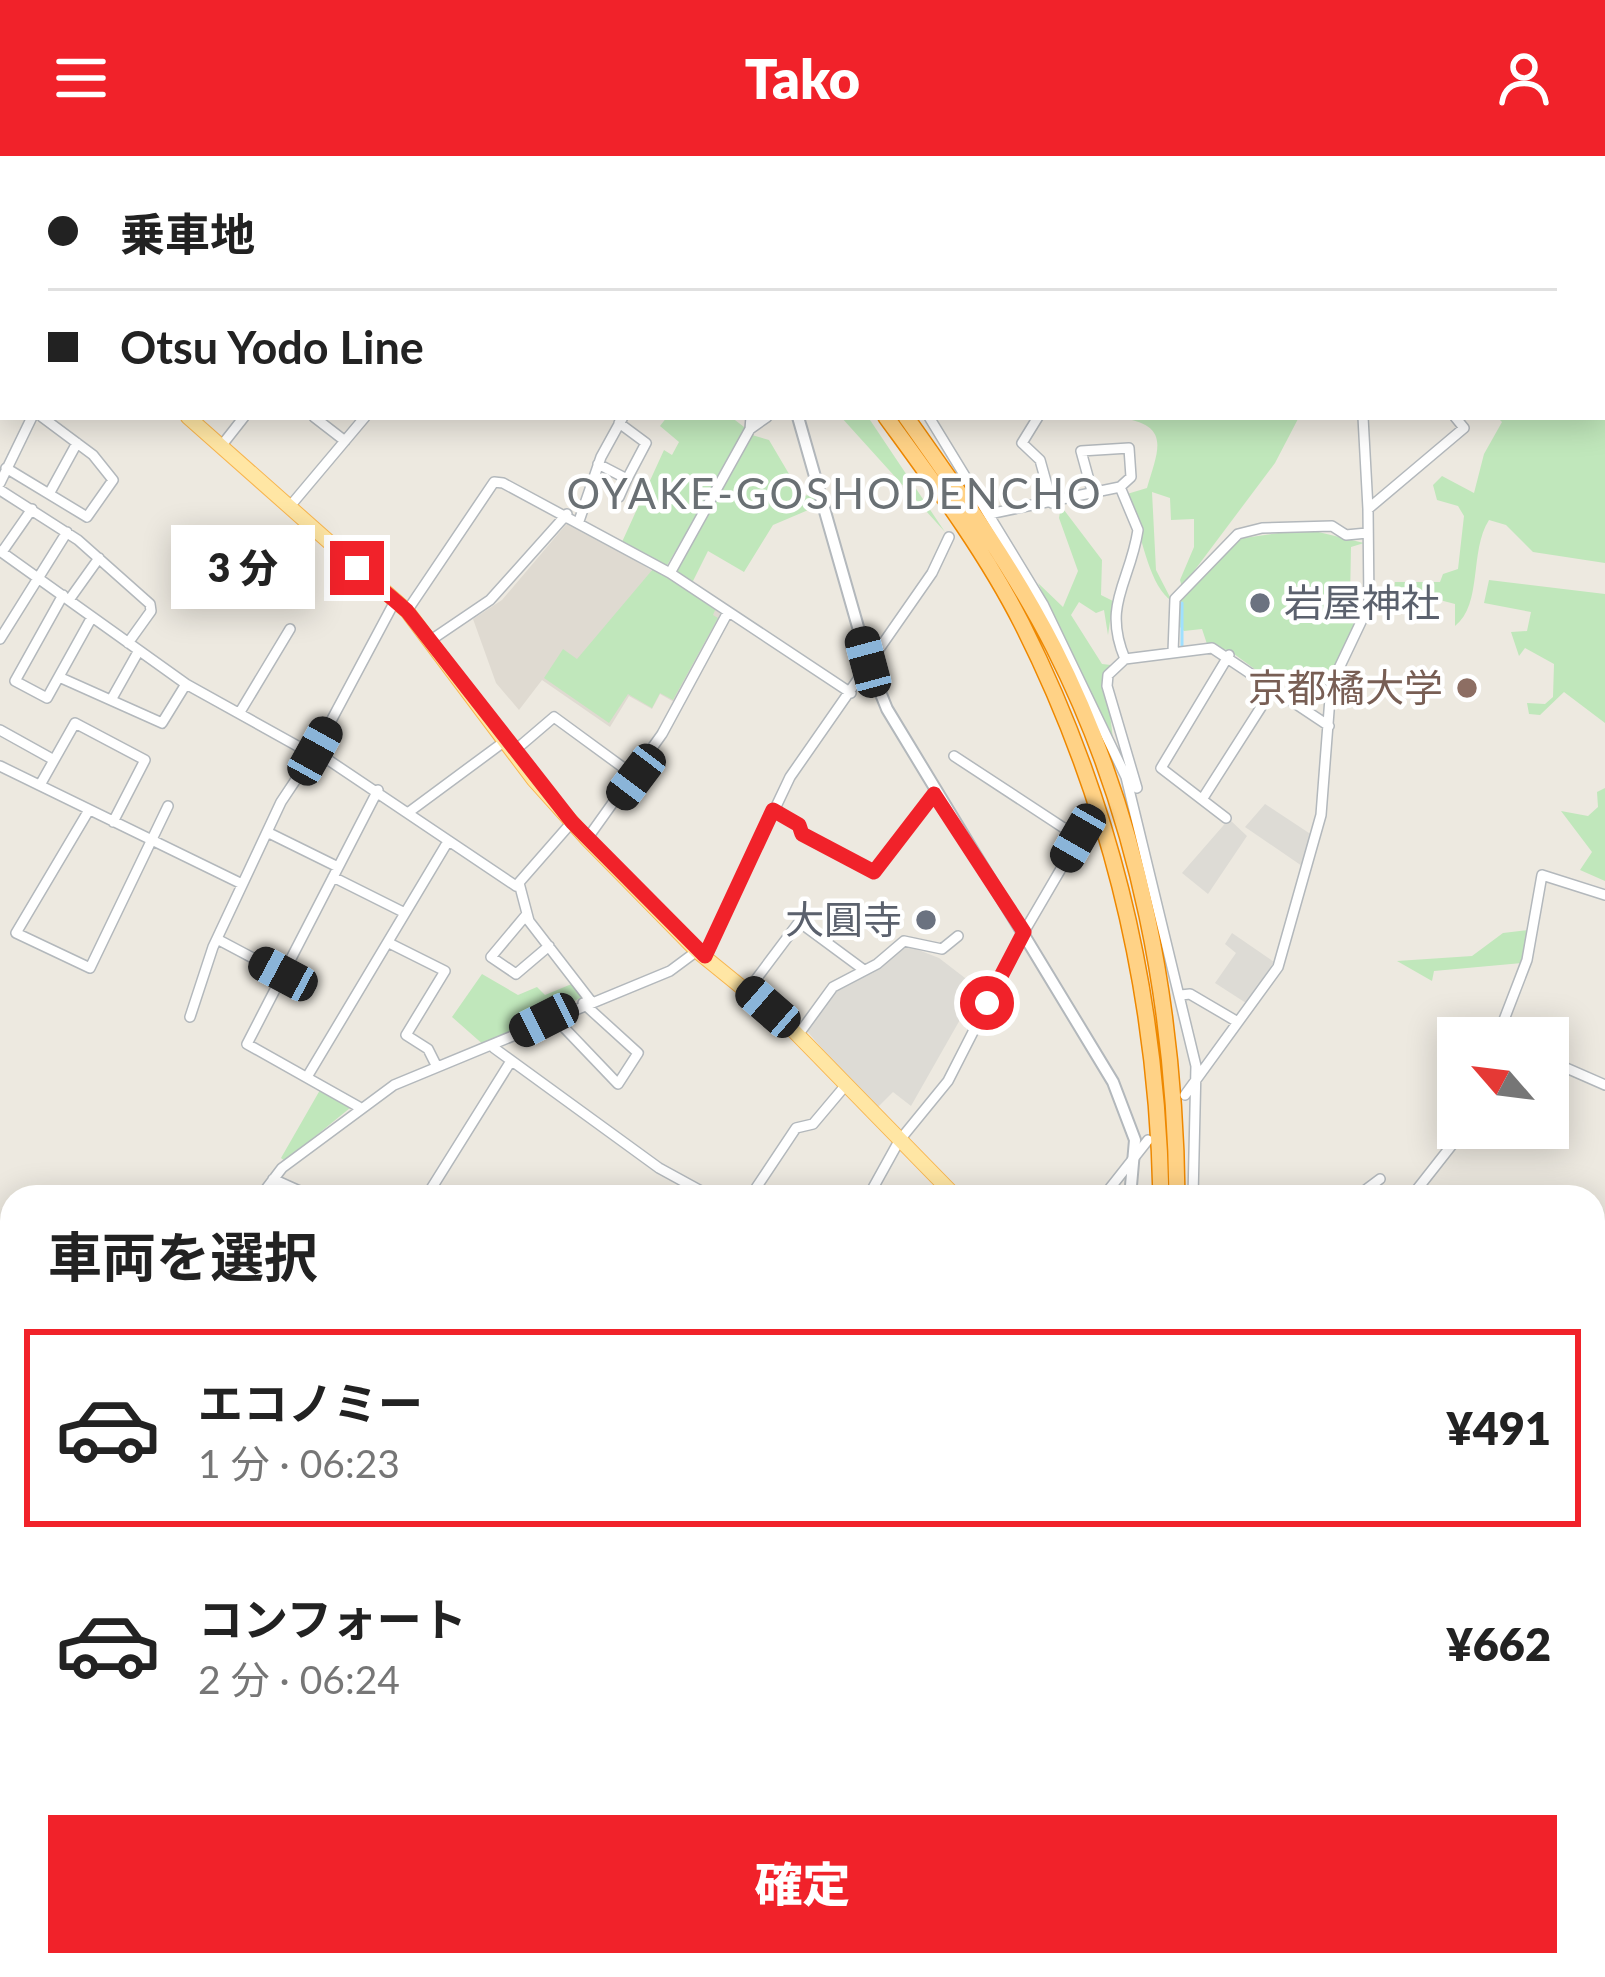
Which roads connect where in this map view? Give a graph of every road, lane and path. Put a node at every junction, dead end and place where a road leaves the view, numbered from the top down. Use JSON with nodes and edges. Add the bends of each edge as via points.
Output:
{"nodes":[{"id":1,"x":30,"y":420,"type":"edge"},
{"id":2,"x":46,"y":420,"type":"edge"},
{"id":3,"x":192,"y":420,"type":"edge"},
{"id":4,"x":242,"y":420,"type":"edge"},
{"id":5,"x":318,"y":420,"type":"edge"},
{"id":6,"x":362,"y":420,"type":"edge"},
{"id":7,"x":621,"y":420,"type":"edge"},
{"id":8,"x":751,"y":420,"type":"edge"},
{"id":9,"x":763,"y":420,"type":"edge"},
{"id":10,"x":799,"y":420,"type":"edge"},
{"id":11,"x":888,"y":420,"type":"edge"},
{"id":12,"x":908,"y":420,"type":"edge"},
{"id":13,"x":935,"y":420,"type":"edge"},
{"id":14,"x":1036,"y":420,"type":"edge"},
{"id":15,"x":1363,"y":420,"type":"edge"},
{"id":16,"x":1457,"y":420,"type":"edge"},
{"id":17,"x":751,"y":430,"type":"junction"},
{"id":18,"x":345,"y":440,"type":"junction"},
{"id":19,"x":77,"y":443,"type":"junction"},
{"id":20,"x":222,"y":445,"type":"junction"},
{"id":21,"x":598,"y":464,"type":"junction"},
{"id":22,"x":6,"y":468,"type":"junction"},
{"id":23,"x":627,"y":479,"type":"junction"},
{"id":24,"x":0,"y":486,"type":"edge"},
{"id":25,"x":1120,"y":488,"type":"junction"},
{"id":26,"x":1092,"y":491,"type":"junction"},
{"id":27,"x":49,"y":494,"type":"junction"},
{"id":28,"x":619,"y":497,"type":"dead end"},
{"id":29,"x":1052,"y":503,"type":"junction"},
{"id":30,"x":291,"y":506,"type":"junction"},
{"id":31,"x":1368,"y":508,"type":"junction"},
{"id":32,"x":32,"y":509,"type":"junction"},
{"id":33,"x":991,"y":513,"type":"junction"},
{"id":34,"x":567,"y":514,"type":"junction"},
{"id":35,"x":579,"y":520,"type":"junction"},
{"id":36,"x":67,"y":532,"type":"junction"},
{"id":37,"x":1367,"y":533,"type":"junction"},
{"id":38,"x":949,"y":537,"type":"dead end"},
{"id":39,"x":1,"y":552,"type":"edge"},
{"id":40,"x":99,"y":558,"type":"junction"},
{"id":41,"x":670,"y":573,"type":"junction"},
{"id":42,"x":36,"y":576,"type":"junction"},
{"id":43,"x":66,"y":597,"type":"junction"},
{"id":44,"x":401,"y":606,"type":"junction"},
{"id":45,"x":728,"y":612,"type":"junction"},
{"id":46,"x":92,"y":617,"type":"junction"},
{"id":47,"x":290,"y":629,"type":"dead end"},
{"id":48,"x":0,"y":639,"type":"edge"},
{"id":49,"x":431,"y":640,"type":"junction"},
{"id":50,"x":128,"y":644,"type":"junction"},
{"id":51,"x":138,"y":652,"type":"junction"},
{"id":52,"x":1173,"y":652,"type":"junction"},
{"id":53,"x":1229,"y":655,"type":"junction"},
{"id":54,"x":1125,"y":659,"type":"junction"},
{"id":55,"x":868,"y":662,"type":"junction"},
{"id":56,"x":59,"y":676,"type":"junction"},
{"id":57,"x":186,"y":684,"type":"junction"},
{"id":58,"x":1272,"y":690,"type":"junction"},
{"id":59,"x":851,"y":693,"type":"junction"},
{"id":60,"x":111,"y":700,"type":"junction"},
{"id":61,"x":240,"y":712,"type":"junction"},
{"id":62,"x":1329,"y":726,"type":"junction"},
{"id":63,"x":0,"y":730,"type":"edge"},
{"id":64,"x":509,"y":746,"type":"junction"},
{"id":65,"x":312,"y":752,"type":"junction"},
{"id":66,"x":953,"y":756,"type":"dead end"},
{"id":67,"x":54,"y":760,"type":"junction"},
{"id":68,"x":0,"y":766,"type":"edge"},
{"id":69,"x":636,"y":777,"type":"junction"},
{"id":70,"x":40,"y":785,"type":"junction"},
{"id":71,"x":378,"y":790,"type":"junction"},
{"id":72,"x":1134,"y":791,"type":"junction"},
{"id":73,"x":934,"y":794,"type":"junction"},
{"id":74,"x":1203,"y":798,"type":"junction"},
{"id":75,"x":168,"y":806,"type":"dead end"},
{"id":76,"x":89,"y":810,"type":"junction"},
{"id":77,"x":773,"y":810,"type":"junction"},
{"id":78,"x":409,"y":812,"type":"junction"},
{"id":79,"x":1226,"y":818,"type":"dead end"},
{"id":80,"x":112,"y":822,"type":"junction"},
{"id":81,"x":572,"y":822,"type":"junction"},
{"id":82,"x":1093,"y":826,"type":"dead end"},
{"id":83,"x":267,"y":832,"type":"junction"},
{"id":84,"x":1078,"y":838,"type":"junction"},
{"id":85,"x":587,"y":839,"type":"junction"},
{"id":86,"x":152,"y":840,"type":"junction"},
{"id":87,"x":447,"y":843,"type":"junction"},
{"id":88,"x":336,"y":872,"type":"junction"},
{"id":89,"x":518,"y":883,"type":"junction"},
{"id":90,"x":242,"y":884,"type":"junction"},
{"id":91,"x":1605,"y":895,"type":"edge"},
{"id":92,"x":403,"y":913,"type":"junction"},
{"id":93,"x":526,"y":914,"type":"junction"},
{"id":94,"x":1024,"y":932,"type":"junction"},
{"id":95,"x":958,"y":936,"type":"dead end"},
{"id":96,"x":217,"y":939,"type":"junction"},
{"id":97,"x":391,"y":944,"type":"junction"},
{"id":98,"x":549,"y":946,"type":"junction"},
{"id":99,"x":701,"y":954,"type":"junction"},
{"id":100,"x":864,"y":970,"type":"junction"},
{"id":101,"x":283,"y":974,"type":"junction"},
{"id":102,"x":748,"y":990,"type":"junction"},
{"id":103,"x":1181,"y":995,"type":"junction"},
{"id":104,"x":586,"y":1002,"type":"junction"},
{"id":105,"x":553,"y":1016,"type":"junction"},
{"id":106,"x":190,"y":1017,"type":"dead end"},
{"id":107,"x":1506,"y":1017,"type":"edge"},
{"id":108,"x":1236,"y":1022,"type":"junction"},
{"id":109,"x":798,"y":1035,"type":"junction"},
{"id":110,"x":494,"y":1048,"type":"junction"},
{"id":111,"x":511,"y":1061,"type":"junction"},
{"id":112,"x":436,"y":1065,"type":"junction"},
{"id":113,"x":1569,"y":1069,"type":"edge"},
{"id":114,"x":308,"y":1077,"type":"junction"},
{"id":115,"x":1196,"y":1079,"type":"junction"},
{"id":116,"x":1605,"y":1084,"type":"edge"},
{"id":117,"x":844,"y":1086,"type":"junction"},
{"id":118,"x":1185,"y":1095,"type":"dead end"},
{"id":119,"x":359,"y":1107,"type":"junction"},
{"id":120,"x":1148,"y":1140,"type":"dead end"},
{"id":121,"x":899,"y":1141,"type":"junction"},
{"id":122,"x":1449,"y":1149,"type":"edge"},
{"id":123,"x":1132,"y":1160,"type":"junction"},
{"id":124,"x":273,"y":1178,"type":"junction"},
{"id":125,"x":1380,"y":1179,"type":"dead end"},
{"id":126,"x":268,"y":1185,"type":"edge"},
{"id":127,"x":288,"y":1185,"type":"edge"},
{"id":128,"x":433,"y":1185,"type":"edge"},
{"id":129,"x":690,"y":1185,"type":"edge"},
{"id":130,"x":758,"y":1185,"type":"edge"},
{"id":131,"x":875,"y":1185,"type":"edge"},
{"id":132,"x":944,"y":1185,"type":"edge"},
{"id":133,"x":1112,"y":1185,"type":"edge"},
{"id":134,"x":1131,"y":1185,"type":"edge"},
{"id":135,"x":1160,"y":1185,"type":"edge"},
{"id":136,"x":1178,"y":1185,"type":"edge"},
{"id":137,"x":1193,"y":1185,"type":"edge"},
{"id":138,"x":1372,"y":1185,"type":"edge"},
{"id":139,"x":1420,"y":1185,"type":"edge"}],
"edges":[{"from":1,"to":22,"type":"street"},
{"from":2,"to":19,"type":"street"},
{"from":3,"to":20,"type":"main road"},
{"from":4,"to":20,"type":"street"},
{"from":5,"to":18,"type":"street"},
{"from":6,"to":18,"type":"street"},
{"from":7,"to":21,"type":"street"},
{"from":7,"to":23,"type":"street","via":[[646,443]]},
{"from":8,"to":17,"type":"street"},
{"from":9,"to":17,"type":"street"},
{"from":10,"to":55,"type":"street"},
{"from":11,"to":135,"type":"highway","via":[[1021,621],[1106,825],[1146,997]]},
{"from":12,"to":136,"type":"highway","via":[[1006,562],[1104,769],[1163,994]]},
{"from":13,"to":33,"type":"street"},
{"from":14,"to":29,"type":"street","via":[[1022,443],[1040,460]]},
{"from":15,"to":31,"type":"street"},
{"from":16,"to":31,"type":"street","via":[[1464,428]]},
{"from":17,"to":41,"type":"street"},
{"from":18,"to":30,"type":"street"},
{"from":19,"to":27,"type":"street"},
{"from":19,"to":27,"type":"street","via":[[113,480],[87,517]]},
{"from":20,"to":30,"type":"main road"},
{"from":21,"to":23,"type":"street"},
{"from":21,"to":35,"type":"street"},
{"from":22,"to":24,"type":"street"},
{"from":22,"to":27,"type":"street"},
{"from":23,"to":28,"type":"street"},
{"from":24,"to":32,"type":"street"},
{"from":25,"to":26,"type":"street"},
{"from":25,"to":26,"type":"street","via":[[1131,477],[1129,448],[1081,452]]},
{"from":25,"to":54,"type":"street","via":[[1138,530],[1116,600],[1113,631]]},
{"from":26,"to":29,"type":"street"},
{"from":29,"to":33,"type":"street"},
{"from":30,"to":44,"type":"main road"},
{"from":31,"to":37,"type":"street"},
{"from":32,"to":36,"type":"street"},
{"from":32,"to":39,"type":"street"},
{"from":33,"to":72,"type":"street"},
{"from":34,"to":35,"type":"street"},
{"from":34,"to":44,"type":"street","via":[[494,482]]},
{"from":34,"to":49,"type":"street","via":[[490,600]]},
{"from":35,"to":41,"type":"street"},
{"from":36,"to":40,"type":"street"},
{"from":36,"to":42,"type":"street"},
{"from":37,"to":52,"type":"street","via":[[1346,535],[1332,526],[1238,534],[1175,599]]},
{"from":37,"to":62,"type":"street","via":[[1369,604],[1337,664]]},
{"from":38,"to":55,"type":"street"},
{"from":39,"to":42,"type":"street"},
{"from":40,"to":43,"type":"street"},
{"from":40,"to":50,"type":"street","via":[[150,604]]},
{"from":41,"to":45,"type":"street"},
{"from":42,"to":43,"type":"street"},
{"from":42,"to":48,"type":"street"},
{"from":43,"to":46,"type":"street"},
{"from":43,"to":56,"type":"street","via":[[15,681],[47,698]]},
{"from":44,"to":49,"type":"main road"},
{"from":44,"to":65,"type":"street"},
{"from":45,"to":59,"type":"street"},
{"from":45,"to":69,"type":"street"},
{"from":46,"to":50,"type":"street"},
{"from":46,"to":56,"type":"street"},
{"from":47,"to":61,"type":"street"},
{"from":49,"to":64,"type":"main road"},
{"from":50,"to":51,"type":"street"},
{"from":51,"to":57,"type":"street"},
{"from":51,"to":60,"type":"street"},
{"from":52,"to":53,"type":"street","via":[[1213,648]]},
{"from":52,"to":54,"type":"street"},
{"from":53,"to":58,"type":"street"},
{"from":53,"to":74,"type":"street","via":[[1161,768]]},
{"from":54,"to":72,"type":"street","via":[[1107,686]]},
{"from":55,"to":59,"type":"street"},
{"from":55,"to":73,"type":"street"},
{"from":56,"to":60,"type":"street"},
{"from":57,"to":60,"type":"street","via":[[162,723]]},
{"from":57,"to":61,"type":"street"},
{"from":58,"to":62,"type":"street"},
{"from":58,"to":74,"type":"street"},
{"from":59,"to":77,"type":"street"},
{"from":61,"to":65,"type":"street"},
{"from":62,"to":108,"type":"street","via":[[1321,815],[1278,968]]},
{"from":63,"to":67,"type":"street"},
{"from":64,"to":69,"type":"street","via":[[554,717]]},
{"from":64,"to":78,"type":"street"},
{"from":64,"to":81,"type":"main road"},
{"from":65,"to":71,"type":"street"},
{"from":65,"to":83,"type":"street"},
{"from":66,"to":84,"type":"street"},
{"from":67,"to":70,"type":"street"},
{"from":67,"to":80,"type":"street","via":[[75,722],[145,760]]},
{"from":68,"to":70,"type":"street"},
{"from":69,"to":85,"type":"street"},
{"from":70,"to":76,"type":"street"},
{"from":71,"to":78,"type":"street"},
{"from":71,"to":88,"type":"street"},
{"from":72,"to":103,"type":"street"},
{"from":73,"to":77,"type":"street","via":[[874,872]]},
{"from":73,"to":94,"type":"street"},
{"from":74,"to":79,"type":"street"},
{"from":75,"to":86,"type":"street"},
{"from":76,"to":80,"type":"street"},
{"from":76,"to":86,"type":"street","via":[[16,932],[90,968]]},
{"from":77,"to":99,"type":"street"},
{"from":78,"to":87,"type":"street"},
{"from":80,"to":86,"type":"street"},
{"from":81,"to":85,"type":"main road"},
{"from":81,"to":89,"type":"street"},
{"from":82,"to":84,"type":"street"},
{"from":83,"to":88,"type":"street"},
{"from":83,"to":90,"type":"street"},
{"from":84,"to":94,"type":"street"},
{"from":85,"to":99,"type":"main road"},
{"from":86,"to":90,"type":"street"},
{"from":87,"to":89,"type":"street"},
{"from":87,"to":92,"type":"street"},
{"from":88,"to":92,"type":"street"},
{"from":88,"to":101,"type":"street"},
{"from":89,"to":93,"type":"street"},
{"from":90,"to":96,"type":"street"},
{"from":91,"to":107,"type":"street","via":[[1542,875],[1527,960]]},
{"from":92,"to":97,"type":"street"},
{"from":93,"to":98,"type":"street"},
{"from":93,"to":98,"type":"street","via":[[490,957],[516,974]]},
{"from":94,"to":121,"type":"street","via":[[948,1081]]},
{"from":94,"to":123,"type":"street","via":[[1113,1082],[1135,1140]]},
{"from":95,"to":100,"type":"street","via":[[942,949],[904,941]]},
{"from":96,"to":101,"type":"street"},
{"from":96,"to":106,"type":"street"},
{"from":97,"to":112,"type":"street","via":[[445,971],[406,1035]]},
{"from":97,"to":114,"type":"street"},
{"from":98,"to":104,"type":"street"},
{"from":99,"to":102,"type":"main road"},
{"from":99,"to":104,"type":"street"},
{"from":100,"to":102,"type":"street","via":[[799,922]]},
{"from":100,"to":109,"type":"street","via":[[833,987]]},
{"from":101,"to":114,"type":"street","via":[[247,1044]]},
{"from":102,"to":109,"type":"main road"},
{"from":103,"to":108,"type":"street"},
{"from":103,"to":115,"type":"street"},
{"from":104,"to":105,"type":"street"},
{"from":104,"to":105,"type":"street","via":[[638,1053],[618,1084]]},
{"from":105,"to":110,"type":"street"},
{"from":108,"to":115,"type":"street"},
{"from":109,"to":117,"type":"main road"},
{"from":110,"to":111,"type":"street"},
{"from":110,"to":112,"type":"street"},
{"from":111,"to":128,"type":"street"},
{"from":111,"to":129,"type":"street"},
{"from":112,"to":119,"type":"street"},
{"from":113,"to":116,"type":"street"},
{"from":114,"to":119,"type":"street"},
{"from":115,"to":118,"type":"street"},
{"from":115,"to":137,"type":"street"},
{"from":117,"to":121,"type":"main road"},
{"from":117,"to":130,"type":"street","via":[[813,1124],[796,1128]]},
{"from":119,"to":124,"type":"street"},
{"from":120,"to":123,"type":"street"},
{"from":121,"to":131,"type":"street"},
{"from":121,"to":132,"type":"main road"},
{"from":122,"to":139,"type":"street"},
{"from":123,"to":133,"type":"street"},
{"from":123,"to":134,"type":"street"},
{"from":124,"to":126,"type":"street"},
{"from":124,"to":127,"type":"street"},
{"from":125,"to":138,"type":"street"}]}
